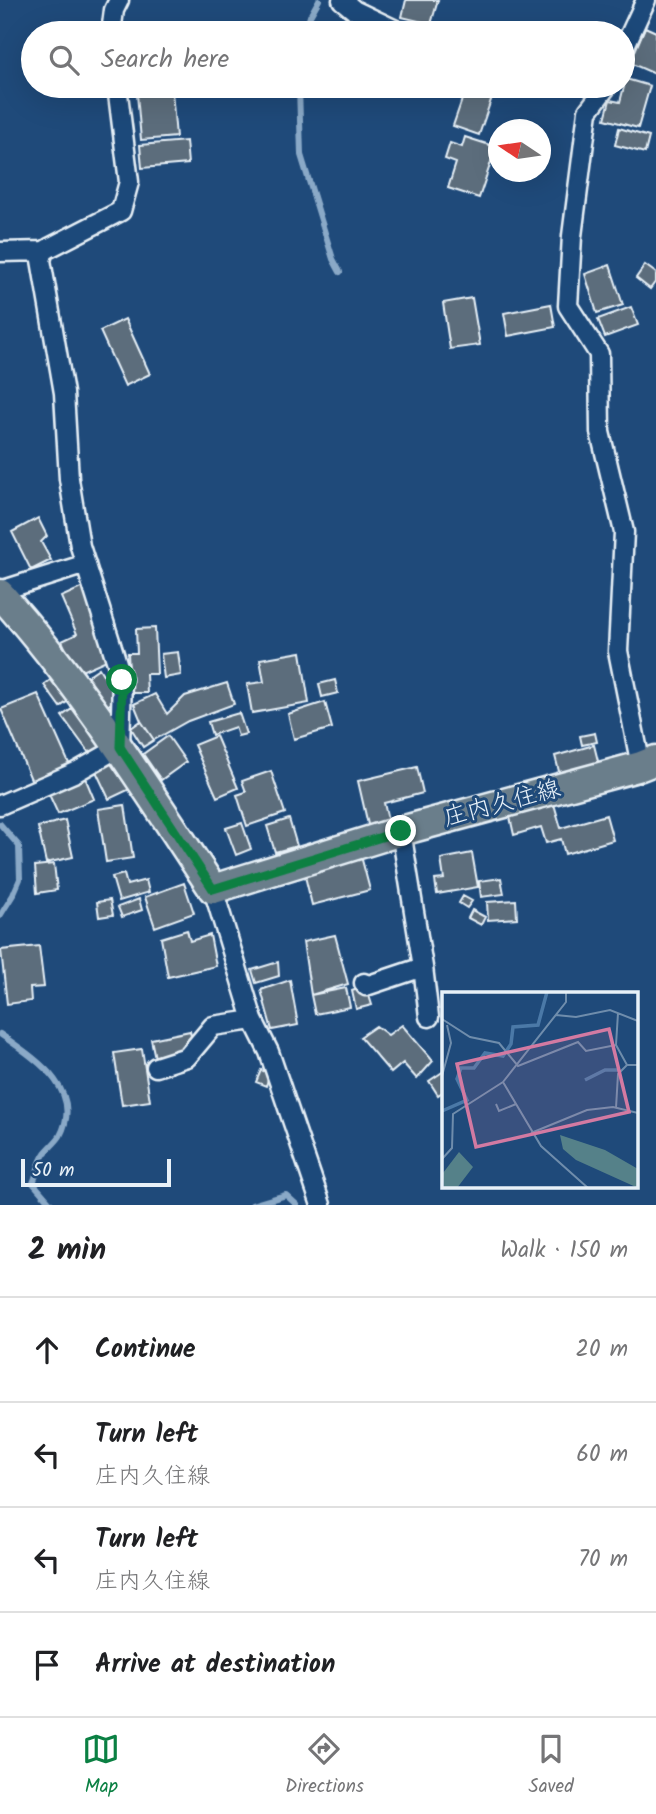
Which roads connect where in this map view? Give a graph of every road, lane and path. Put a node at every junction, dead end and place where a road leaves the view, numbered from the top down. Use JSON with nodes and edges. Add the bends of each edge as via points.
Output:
{"nodes":[{"id":1,"x":119,"y":0,"type":"edge"},
{"id":2,"x":342,"y":0,"type":"edge"},
{"id":3,"x":646,"y":0,"type":"edge"},
{"id":4,"x":113,"y":21,"type":"edge"},
{"id":5,"x":377,"y":21,"type":"edge"},
{"id":6,"x":635,"y":24,"type":"edge"},
{"id":7,"x":118,"y":98,"type":"edge"},
{"id":8,"x":597,"y":98,"type":"edge"},
{"id":9,"x":44,"y":251,"type":"junction"},
{"id":10,"x":0,"y":252,"type":"edge"},
{"id":11,"x":86,"y":564,"type":"junction"},
{"id":12,"x":0,"y":593,"type":"edge"},
{"id":13,"x":120,"y":747,"type":"junction"},
{"id":14,"x":649,"y":763,"type":"edge"},
{"id":15,"x":0,"y":806,"type":"edge"},
{"id":16,"x":401,"y":831,"type":"junction"},
{"id":17,"x":213,"y":889,"type":"junction"},
{"id":18,"x":424,"y":967,"type":"junction"},
{"id":19,"x":364,"y":983,"type":"dead end"},
{"id":20,"x":429,"y":1017,"type":"dead end"},
{"id":21,"x":253,"y":1020,"type":"junction"},
{"id":22,"x":156,"y":1067,"type":"dead end"},
{"id":23,"x":321,"y":1205,"type":"edge"}],
"edges":[{"from":1,"to":4,"type":"street"},
{"from":2,"to":5,"type":"street"},
{"from":3,"to":6,"type":"street"},
{"from":7,"to":9,"type":"street","via":[[129,182],[121,211]]},
{"from":8,"to":14,"type":"street","via":[[589,111],[572,236],[568,306],[599,354],[600,432],[624,532],[618,651]]},
{"from":9,"to":10,"type":"street"},
{"from":9,"to":11,"type":"street","via":[[41,260],[64,393],[69,479]]},
{"from":11,"to":12,"type":"street"},
{"from":11,"to":13,"type":"street","via":[[122,680]]},
{"from":12,"to":13,"type":"main road"},
{"from":13,"to":15,"type":"street"},
{"from":13,"to":17,"type":"main road"},
{"from":14,"to":16,"type":"main road","name":"庄内久住線"},
{"from":16,"to":17,"type":"main road","name":"庄内久住線"},
{"from":16,"to":18,"type":"street"},
{"from":17,"to":21,"type":"street"},
{"from":18,"to":19,"type":"street"},
{"from":18,"to":20,"type":"street"},
{"from":21,"to":22,"type":"street","via":[[214,1026],[187,1057]]},
{"from":21,"to":23,"type":"street","via":[[269,1052]]}]}
